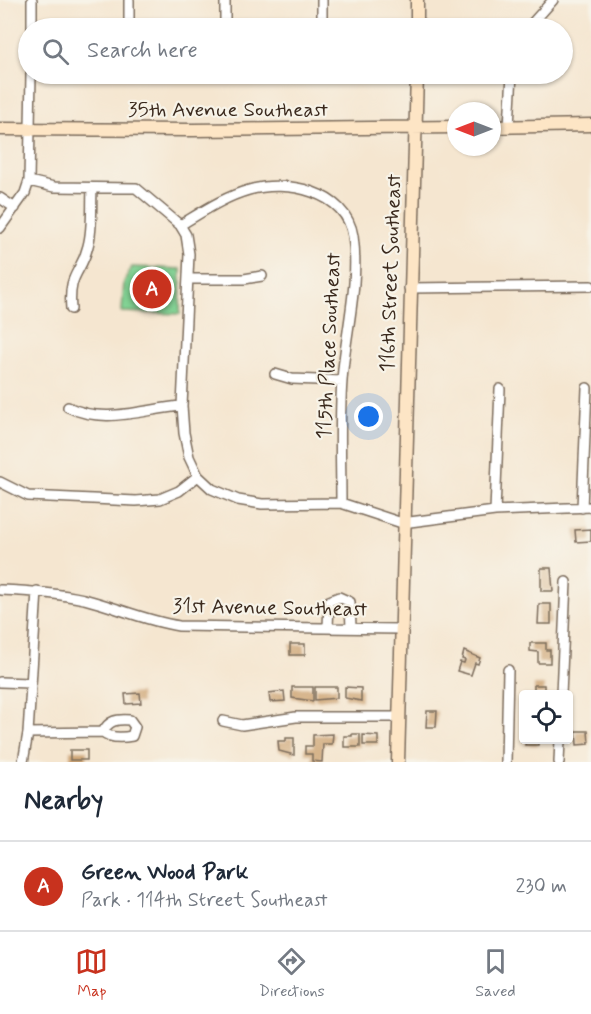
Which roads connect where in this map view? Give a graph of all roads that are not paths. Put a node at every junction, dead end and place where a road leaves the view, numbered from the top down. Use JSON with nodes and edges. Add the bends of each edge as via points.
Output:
{"nodes":[{"id":1,"x":32,"y":0,"type":"edge"},
{"id":2,"x":129,"y":0,"type":"edge"},
{"id":3,"x":225,"y":0,"type":"edge"},
{"id":4,"x":322,"y":0,"type":"edge"},
{"id":5,"x":417,"y":0,"type":"edge"},
{"id":6,"x":553,"y":0,"type":"edge"},
{"id":7,"x":32,"y":18,"type":"edge"},
{"id":8,"x":129,"y":18,"type":"edge"},
{"id":9,"x":225,"y":18,"type":"edge"},
{"id":10,"x":322,"y":18,"type":"edge"},
{"id":11,"x":417,"y":18,"type":"edge"},
{"id":12,"x":537,"y":18,"type":"edge"},
{"id":13,"x":31,"y":84,"type":"edge"},
{"id":14,"x":417,"y":84,"type":"edge"},
{"id":15,"x":511,"y":84,"type":"edge"},
{"id":16,"x":591,"y":125,"type":"edge"},
{"id":17,"x":501,"y":126,"type":"edge"},
{"id":18,"x":509,"y":126,"type":"junction"},
{"id":19,"x":447,"y":127,"type":"edge"},
{"id":20,"x":416,"y":128,"type":"junction"},
{"id":21,"x":0,"y":129,"type":"edge"},
{"id":22,"x":30,"y":129,"type":"junction"},
{"id":23,"x":29,"y":181,"type":"junction"},
{"id":24,"x":92,"y":189,"type":"junction"},
{"id":25,"x":0,"y":198,"type":"edge"},
{"id":26,"x":15,"y":208,"type":"junction"},
{"id":27,"x":180,"y":225,"type":"junction"},
{"id":28,"x":0,"y":228,"type":"edge"},
{"id":29,"x":262,"y":276,"type":"dead end"},
{"id":30,"x":189,"y":279,"type":"junction"},
{"id":31,"x":591,"y":286,"type":"edge"},
{"id":32,"x":409,"y":288,"type":"junction"},
{"id":33,"x":71,"y":309,"type":"dead end"},
{"id":34,"x":275,"y":374,"type":"dead end"},
{"id":35,"x":342,"y":381,"type":"junction"},
{"id":36,"x":587,"y":388,"type":"dead end"},
{"id":37,"x":500,"y":389,"type":"dead end"},
{"id":38,"x":182,"y":406,"type":"junction"},
{"id":39,"x":68,"y":407,"type":"dead end"},
{"id":40,"x":198,"y":476,"type":"junction"},
{"id":41,"x":0,"y":482,"type":"edge"},
{"id":42,"x":341,"y":503,"type":"junction"},
{"id":43,"x":587,"y":507,"type":"edge"},
{"id":44,"x":495,"y":511,"type":"junction"},
{"id":45,"x":402,"y":523,"type":"junction"},
{"id":46,"x":566,"y":582,"type":"dead end"},
{"id":47,"x":0,"y":590,"type":"edge"},
{"id":48,"x":37,"y":591,"type":"junction"},
{"id":49,"x":328,"y":628,"type":"junction"},
{"id":50,"x":351,"y":628,"type":"junction"},
{"id":51,"x":400,"y":628,"type":"junction"},
{"id":52,"x":508,"y":670,"type":"dead end"},
{"id":53,"x":0,"y":682,"type":"edge"},
{"id":54,"x":30,"y":683,"type":"junction"},
{"id":55,"x":561,"y":690,"type":"edge"},
{"id":56,"x":398,"y":717,"type":"junction"},
{"id":57,"x":223,"y":721,"type":"dead end"},
{"id":58,"x":103,"y":732,"type":"dead end"},
{"id":59,"x":28,"y":733,"type":"junction"},
{"id":60,"x":560,"y":744,"type":"edge"},
{"id":61,"x":23,"y":762,"type":"edge"},
{"id":62,"x":398,"y":762,"type":"edge"},
{"id":63,"x":506,"y":762,"type":"edge"},
{"id":64,"x":559,"y":762,"type":"edge"}],
"edges":[{"from":1,"to":7,"type":"street"},
{"from":2,"to":8,"type":"street"},
{"from":3,"to":9,"type":"street"},
{"from":4,"to":10,"type":"street"},
{"from":5,"to":11,"type":"street"},
{"from":6,"to":12,"type":"street"},
{"from":13,"to":22,"type":"street"},
{"from":14,"to":20,"type":"street","name":"116th Street Southeast"},
{"from":15,"to":18,"type":"street"},
{"from":16,"to":18,"type":"street"},
{"from":17,"to":18,"type":"street"},
{"from":19,"to":20,"type":"street","name":"35th Avenue Southeast"},
{"from":20,"to":22,"type":"street","name":"35th Avenue Southeast"},
{"from":20,"to":32,"type":"street","name":"116th Street Southeast"},
{"from":21,"to":22,"type":"street","name":"35th Avenue Southeast"},
{"from":22,"to":23,"type":"street"},
{"from":23,"to":24,"type":"street"},
{"from":23,"to":26,"type":"street"},
{"from":24,"to":27,"type":"street","via":[[136,188]]},
{"from":24,"to":33,"type":"street","via":[[88,248],[74,274]]},
{"from":25,"to":26,"type":"street"},
{"from":26,"to":28,"type":"street"},
{"from":27,"to":30,"type":"street","via":[[188,244]]},
{"from":27,"to":35,"type":"street","name":"115th Place Southeast","via":[[222,200],[251,189],[311,190],[343,212],[353,234],[354,261]]},
{"from":29,"to":30,"type":"street"},
{"from":30,"to":38,"type":"street"},
{"from":31,"to":32,"type":"street"},
{"from":32,"to":45,"type":"street","name":"116th Street Southeast"},
{"from":34,"to":35,"type":"street","via":[[292,379]]},
{"from":35,"to":42,"type":"street","name":"115th Place Southeast"},
{"from":36,"to":43,"type":"street"},
{"from":37,"to":44,"type":"street"},
{"from":38,"to":39,"type":"street","via":[[128,416],[83,415]]},
{"from":38,"to":40,"type":"street","via":[[189,457]]},
{"from":40,"to":41,"type":"street","via":[[160,499],[136,501],[27,496]]},
{"from":40,"to":42,"type":"street","via":[[212,489],[238,500],[262,504]]},
{"from":42,"to":45,"type":"street"},
{"from":43,"to":44,"type":"street"},
{"from":44,"to":45,"type":"street"},
{"from":45,"to":51,"type":"street","name":"116th Street Southeast"},
{"from":46,"to":55,"type":"street"},
{"from":47,"to":48,"type":"street","name":"31st Avenue Southeast"},
{"from":48,"to":49,"type":"street","name":"31st Avenue Southeast","via":[[85,599],[152,622],[179,626]]},
{"from":48,"to":54,"type":"street"},
{"from":49,"to":50,"type":"street","name":"31st Avenue Southeast"},
{"from":49,"to":50,"type":"street","via":[[329,602],[339,597],[350,602]]},
{"from":50,"to":51,"type":"street","name":"31st Avenue Southeast"},
{"from":51,"to":56,"type":"street","name":"116th Street Southeast"},
{"from":52,"to":63,"type":"street"},
{"from":53,"to":54,"type":"street"},
{"from":54,"to":59,"type":"street"},
{"from":56,"to":57,"type":"street","via":[[296,717],[243,724]]},
{"from":56,"to":62,"type":"street","name":"116th Street Southeast"},
{"from":58,"to":59,"type":"street"},
{"from":59,"to":61,"type":"street"},
{"from":60,"to":64,"type":"street"}]}
